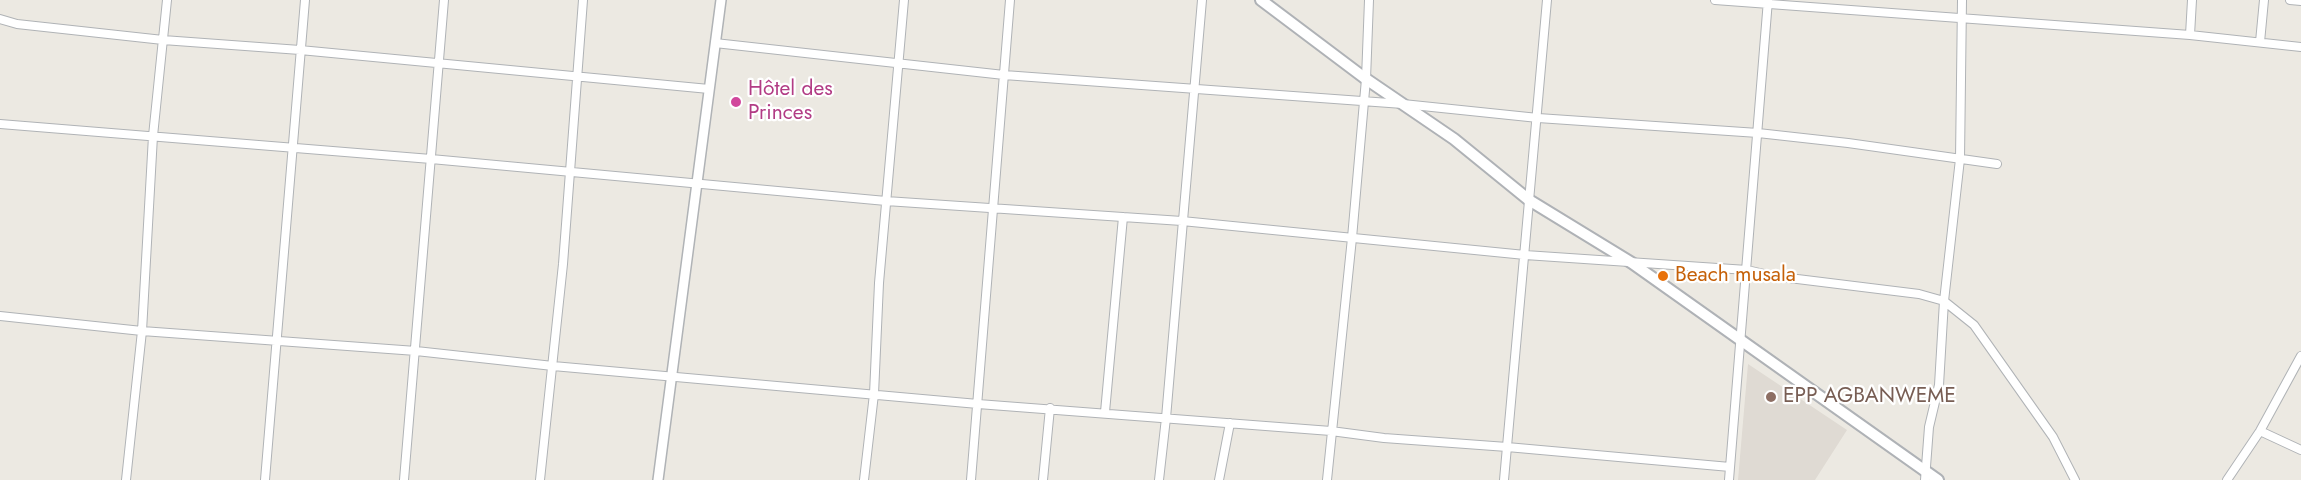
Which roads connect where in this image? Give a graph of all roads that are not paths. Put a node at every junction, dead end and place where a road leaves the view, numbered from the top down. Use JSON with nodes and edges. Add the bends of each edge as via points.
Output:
{"nodes":[{"id":1,"x":167,"y":0,"type":"edge"},
{"id":2,"x":305,"y":0,"type":"edge"},
{"id":3,"x":444,"y":0,"type":"edge"},
{"id":4,"x":584,"y":0,"type":"edge"},
{"id":5,"x":721,"y":0,"type":"edge"},
{"id":6,"x":904,"y":0,"type":"edge"},
{"id":7,"x":1010,"y":0,"type":"edge"},
{"id":8,"x":1202,"y":0,"type":"edge"},
{"id":9,"x":1260,"y":0,"type":"edge"},
{"id":10,"x":1369,"y":0,"type":"edge"},
{"id":11,"x":1547,"y":0,"type":"edge"},
{"id":12,"x":1715,"y":0,"type":"edge"},
{"id":13,"x":1962,"y":0,"type":"edge"},
{"id":14,"x":2192,"y":0,"type":"edge"},
{"id":15,"x":2264,"y":0,"type":"edge"},
{"id":16,"x":2289,"y":0,"type":"edge"},
{"id":17,"x":2301,"y":1,"type":"edge"},
{"id":18,"x":1768,"y":2,"type":"edge"},
{"id":19,"x":1961,"y":18,"type":"junction"},
{"id":20,"x":0,"y":19,"type":"edge"},
{"id":21,"x":2190,"y":35,"type":"junction"},
{"id":22,"x":163,"y":40,"type":"junction"},
{"id":23,"x":2260,"y":42,"type":"junction"},
{"id":24,"x":716,"y":43,"type":"junction"},
{"id":25,"x":2301,"y":47,"type":"edge"},
{"id":26,"x":300,"y":50,"type":"junction"},
{"id":27,"x":439,"y":63,"type":"junction"},
{"id":28,"x":899,"y":64,"type":"junction"},
{"id":29,"x":1004,"y":75,"type":"junction"},
{"id":30,"x":578,"y":76,"type":"junction"},
{"id":31,"x":1366,"y":79,"type":"junction"},
{"id":32,"x":709,"y":89,"type":"junction"},
{"id":33,"x":1194,"y":90,"type":"junction"},
{"id":34,"x":1363,"y":103,"type":"junction"},
{"id":35,"x":1403,"y":104,"type":"junction"},
{"id":36,"x":1538,"y":118,"type":"junction"},
{"id":37,"x":0,"y":124,"type":"edge"},
{"id":38,"x":1758,"y":133,"type":"junction"},
{"id":39,"x":153,"y":136,"type":"junction"},
{"id":40,"x":292,"y":149,"type":"junction"},
{"id":41,"x":431,"y":159,"type":"junction"},
{"id":42,"x":1960,"y":159,"type":"junction"},
{"id":43,"x":1997,"y":164,"type":"dead end"},
{"id":44,"x":571,"y":173,"type":"junction"},
{"id":45,"x":697,"y":184,"type":"junction"},
{"id":46,"x":1529,"y":200,"type":"junction"},
{"id":47,"x":886,"y":201,"type":"junction"},
{"id":48,"x":993,"y":208,"type":"junction"},
{"id":49,"x":1123,"y":217,"type":"junction"},
{"id":50,"x":1182,"y":221,"type":"junction"},
{"id":51,"x":1352,"y":238,"type":"junction"},
{"id":52,"x":1525,"y":255,"type":"junction"},
{"id":53,"x":1632,"y":263,"type":"junction"},
{"id":54,"x":1747,"y":270,"type":"junction"},
{"id":55,"x":1944,"y":302,"type":"junction"},
{"id":56,"x":0,"y":316,"type":"edge"},
{"id":57,"x":142,"y":331,"type":"junction"},
{"id":58,"x":276,"y":341,"type":"junction"},
{"id":59,"x":1741,"y":342,"type":"junction"},
{"id":60,"x":416,"y":351,"type":"junction"},
{"id":61,"x":2301,"y":356,"type":"edge"},
{"id":62,"x":553,"y":366,"type":"junction"},
{"id":63,"x":671,"y":375,"type":"junction"},
{"id":64,"x":874,"y":394,"type":"junction"},
{"id":65,"x":978,"y":404,"type":"junction"},
{"id":66,"x":1050,"y":408,"type":"junction"},
{"id":67,"x":1105,"y":412,"type":"junction"},
{"id":68,"x":1167,"y":418,"type":"junction"},
{"id":69,"x":1230,"y":423,"type":"junction"},
{"id":70,"x":1331,"y":431,"type":"junction"},
{"id":71,"x":2260,"y":431,"type":"junction"},
{"id":72,"x":1507,"y":447,"type":"junction"},
{"id":73,"x":2301,"y":450,"type":"edge"},
{"id":74,"x":1730,"y":467,"type":"junction"},
{"id":75,"x":1925,"y":476,"type":"edge"},
{"id":76,"x":126,"y":480,"type":"edge"},
{"id":77,"x":265,"y":480,"type":"edge"},
{"id":78,"x":404,"y":480,"type":"edge"},
{"id":79,"x":540,"y":480,"type":"edge"},
{"id":80,"x":658,"y":480,"type":"edge"},
{"id":81,"x":864,"y":480,"type":"edge"},
{"id":82,"x":971,"y":480,"type":"edge"},
{"id":83,"x":1043,"y":480,"type":"edge"},
{"id":84,"x":1159,"y":480,"type":"edge"},
{"id":85,"x":1219,"y":480,"type":"edge"},
{"id":86,"x":1327,"y":480,"type":"edge"},
{"id":87,"x":1504,"y":480,"type":"edge"},
{"id":88,"x":1729,"y":480,"type":"edge"},
{"id":89,"x":1938,"y":480,"type":"edge"},
{"id":90,"x":2075,"y":480,"type":"edge"},
{"id":91,"x":2228,"y":480,"type":"edge"}],
"edges":[{"from":1,"to":22,"type":"street"},
{"from":2,"to":26,"type":"street"},
{"from":3,"to":27,"type":"street"},
{"from":4,"to":30,"type":"street"},
{"from":5,"to":24,"type":"street"},
{"from":6,"to":28,"type":"street"},
{"from":7,"to":29,"type":"street"},
{"from":8,"to":33,"type":"street"},
{"from":9,"to":31,"type":"main road"},
{"from":10,"to":31,"type":"street"},
{"from":11,"to":36,"type":"street"},
{"from":12,"to":18,"type":"street"},
{"from":13,"to":19,"type":"street"},
{"from":14,"to":21,"type":"street"},
{"from":15,"to":23,"type":"street"},
{"from":16,"to":17,"type":"street"},
{"from":18,"to":19,"type":"street"},
{"from":18,"to":38,"type":"street"},
{"from":19,"to":21,"type":"street"},
{"from":19,"to":42,"type":"street"},
{"from":20,"to":22,"type":"street"},
{"from":21,"to":23,"type":"street"},
{"from":22,"to":26,"type":"street"},
{"from":22,"to":39,"type":"street"},
{"from":23,"to":25,"type":"street"},
{"from":24,"to":28,"type":"street"},
{"from":24,"to":32,"type":"street"},
{"from":26,"to":27,"type":"street"},
{"from":26,"to":40,"type":"street"},
{"from":27,"to":30,"type":"street"},
{"from":27,"to":41,"type":"street"},
{"from":28,"to":29,"type":"street"},
{"from":28,"to":47,"type":"street"},
{"from":29,"to":33,"type":"street"},
{"from":29,"to":48,"type":"street"},
{"from":30,"to":32,"type":"street"},
{"from":30,"to":44,"type":"street"},
{"from":31,"to":34,"type":"street"},
{"from":31,"to":35,"type":"main road"},
{"from":32,"to":45,"type":"street"},
{"from":33,"to":34,"type":"street"},
{"from":33,"to":50,"type":"street"},
{"from":34,"to":35,"type":"street"},
{"from":34,"to":51,"type":"street"},
{"from":35,"to":36,"type":"street"},
{"from":35,"to":46,"type":"main road","via":[[1454,139]]},
{"from":36,"to":38,"type":"street"},
{"from":36,"to":46,"type":"street"},
{"from":37,"to":39,"type":"street"},
{"from":38,"to":42,"type":"street"},
{"from":38,"to":54,"type":"street"},
{"from":39,"to":40,"type":"street"},
{"from":39,"to":57,"type":"street"},
{"from":40,"to":41,"type":"street"},
{"from":40,"to":58,"type":"street"},
{"from":41,"to":44,"type":"street"},
{"from":41,"to":60,"type":"street"},
{"from":42,"to":43,"type":"street"},
{"from":42,"to":55,"type":"street"},
{"from":44,"to":45,"type":"street"},
{"from":44,"to":62,"type":"street"},
{"from":45,"to":47,"type":"street"},
{"from":45,"to":63,"type":"street"},
{"from":46,"to":52,"type":"street"},
{"from":46,"to":53,"type":"main road"},
{"from":47,"to":48,"type":"street"},
{"from":47,"to":64,"type":"street"},
{"from":48,"to":49,"type":"street"},
{"from":48,"to":65,"type":"street"},
{"from":49,"to":50,"type":"street"},
{"from":49,"to":67,"type":"street"},
{"from":50,"to":51,"type":"street"},
{"from":50,"to":68,"type":"street"},
{"from":51,"to":52,"type":"street"},
{"from":51,"to":70,"type":"street"},
{"from":52,"to":53,"type":"street"},
{"from":52,"to":72,"type":"street"},
{"from":53,"to":54,"type":"street"},
{"from":53,"to":59,"type":"main road"},
{"from":54,"to":55,"type":"street","via":[[1919,294]]},
{"from":54,"to":59,"type":"street"},
{"from":55,"to":75,"type":"street","via":[[1939,385],[1929,427]]},
{"from":55,"to":90,"type":"street","via":[[1974,325],[1998,357],[2053,436]]},
{"from":56,"to":57,"type":"street"},
{"from":57,"to":58,"type":"street"},
{"from":57,"to":76,"type":"street"},
{"from":58,"to":60,"type":"street"},
{"from":58,"to":77,"type":"street"},
{"from":59,"to":74,"type":"street"},
{"from":59,"to":75,"type":"main road"},
{"from":60,"to":62,"type":"street"},
{"from":60,"to":78,"type":"street"},
{"from":61,"to":71,"type":"street"},
{"from":62,"to":63,"type":"street"},
{"from":62,"to":79,"type":"street"},
{"from":63,"to":64,"type":"street"},
{"from":63,"to":80,"type":"street"},
{"from":64,"to":65,"type":"street"},
{"from":64,"to":81,"type":"street"},
{"from":65,"to":66,"type":"street"},
{"from":65,"to":82,"type":"street"},
{"from":66,"to":67,"type":"street"},
{"from":66,"to":83,"type":"street"},
{"from":67,"to":68,"type":"street"},
{"from":68,"to":69,"type":"street"},
{"from":68,"to":84,"type":"street"},
{"from":69,"to":70,"type":"street"},
{"from":69,"to":85,"type":"street"},
{"from":70,"to":72,"type":"street"},
{"from":70,"to":86,"type":"street"},
{"from":71,"to":73,"type":"street"},
{"from":71,"to":91,"type":"street"},
{"from":72,"to":74,"type":"street"},
{"from":72,"to":87,"type":"street"},
{"from":74,"to":88,"type":"street"},
{"from":75,"to":89,"type":"main road"}]}
